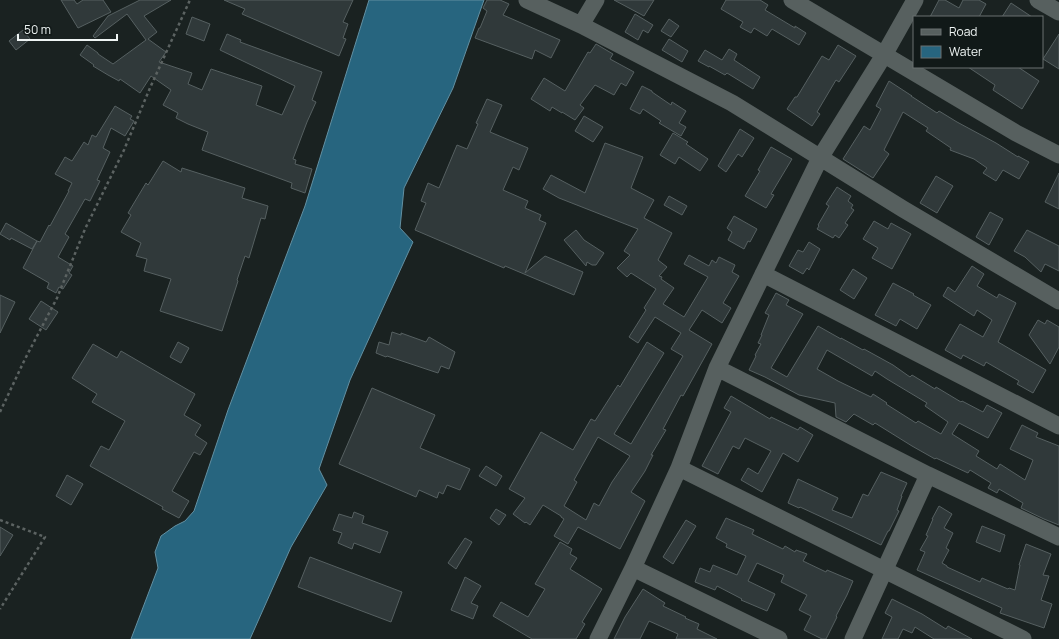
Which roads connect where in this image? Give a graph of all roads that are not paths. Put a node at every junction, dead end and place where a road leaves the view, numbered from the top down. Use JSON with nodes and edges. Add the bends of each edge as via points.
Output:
{"nodes":[{"id":1,"x":527,"y":0,"type":"edge"},
{"id":2,"x":596,"y":0,"type":"edge"},
{"id":3,"x":792,"y":0,"type":"edge"},
{"id":4,"x":915,"y":0,"type":"edge"},
{"id":5,"x":1038,"y":0,"type":"edge"},
{"id":6,"x":1059,"y":12,"type":"edge"},
{"id":7,"x":581,"y":25,"type":"junction"},
{"id":8,"x":884,"y":55,"type":"junction"},
{"id":9,"x":1059,"y":155,"type":"edge"},
{"id":10,"x":820,"y":158,"type":"junction"},
{"id":11,"x":763,"y":274,"type":"junction"},
{"id":12,"x":1059,"y":301,"type":"edge"},
{"id":13,"x":716,"y":368,"type":"junction"},
{"id":14,"x":1059,"y":426,"type":"edge"},
{"id":15,"x":679,"y":468,"type":"junction"},
{"id":16,"x":928,"y":476,"type":"junction"},
{"id":17,"x":1059,"y":537,"type":"edge"},
{"id":18,"x":633,"y":568,"type":"junction"},
{"id":19,"x":884,"y":571,"type":"junction"},
{"id":20,"x":598,"y":639,"type":"edge"},
{"id":21,"x":779,"y":639,"type":"edge"},
{"id":22,"x":853,"y":639,"type":"edge"},
{"id":23,"x":1023,"y":639,"type":"edge"}],
"edges":[{"from":1,"to":7,"type":"street"},
{"from":2,"to":7,"type":"street"},
{"from":3,"to":8,"type":"street"},
{"from":4,"to":8,"type":"street"},
{"from":5,"to":6,"type":"street"},
{"from":7,"to":10,"type":"street","via":[[732,104]]},
{"from":8,"to":9,"type":"street","via":[[1016,133]]},
{"from":8,"to":10,"type":"street"},
{"from":10,"to":11,"type":"street"},
{"from":10,"to":12,"type":"street"},
{"from":11,"to":13,"type":"street"},
{"from":11,"to":14,"type":"street"},
{"from":13,"to":15,"type":"street"},
{"from":13,"to":16,"type":"street"},
{"from":15,"to":18,"type":"street"},
{"from":15,"to":19,"type":"street"},
{"from":16,"to":17,"type":"street"},
{"from":16,"to":19,"type":"street"},
{"from":18,"to":20,"type":"street"},
{"from":18,"to":21,"type":"street"},
{"from":19,"to":22,"type":"street"},
{"from":19,"to":23,"type":"street"}]}
